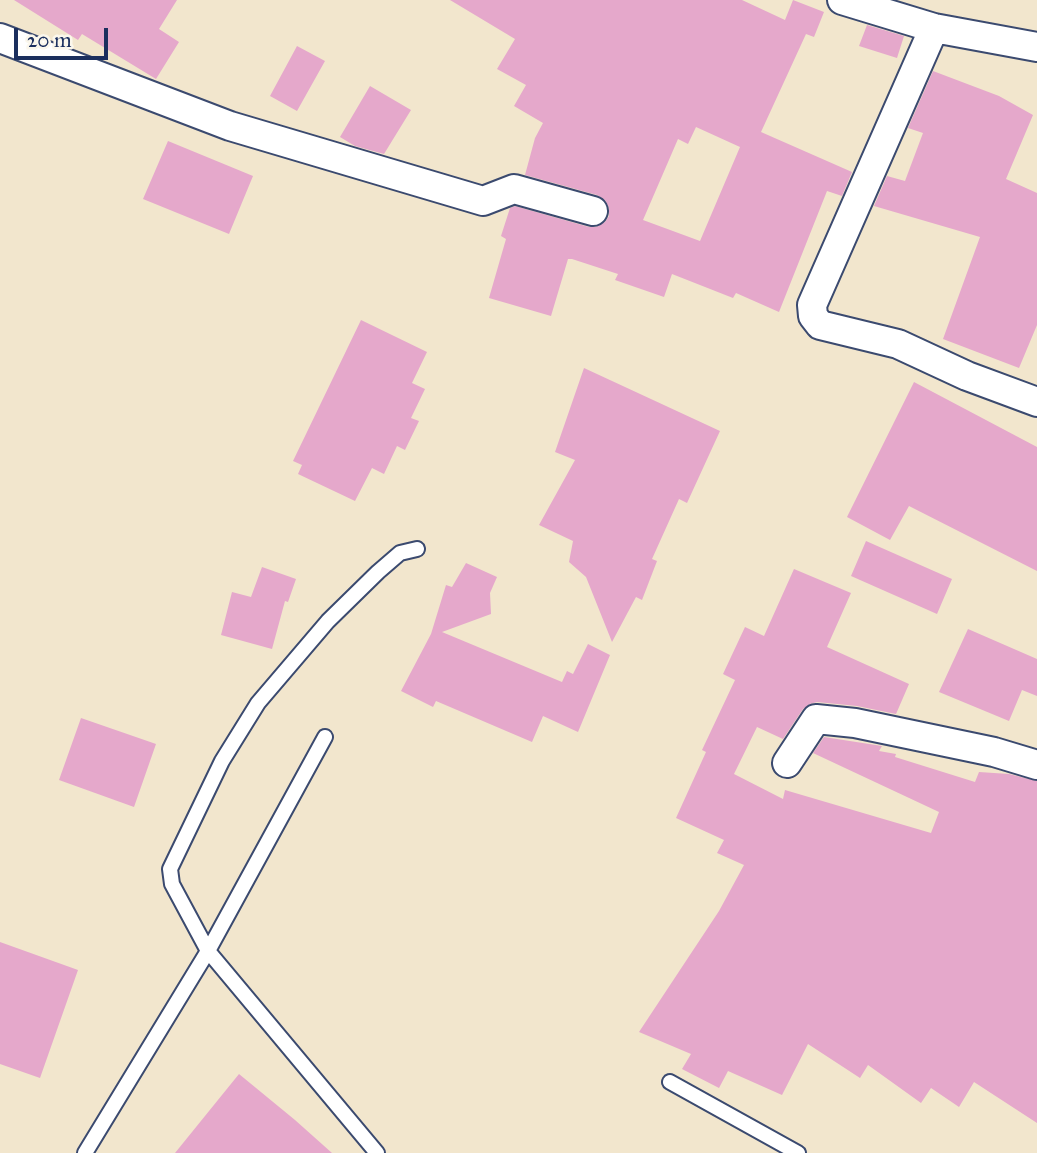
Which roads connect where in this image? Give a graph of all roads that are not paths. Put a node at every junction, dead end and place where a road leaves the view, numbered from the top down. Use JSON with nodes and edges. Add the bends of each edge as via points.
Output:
{"nodes":[{"id":1,"x":842,"y":0,"type":"edge"},
{"id":2,"x":934,"y":28,"type":"junction"},
{"id":3,"x":0,"y":38,"type":"edge"},
{"id":4,"x":1037,"y":47,"type":"edge"},
{"id":5,"x":593,"y":212,"type":"dead end"},
{"id":6,"x":1037,"y":401,"type":"edge"},
{"id":7,"x":417,"y":549,"type":"dead end"},
{"id":8,"x":325,"y":737,"type":"dead end"},
{"id":9,"x":787,"y":763,"type":"dead end"},
{"id":10,"x":1037,"y":765,"type":"edge"},
{"id":11,"x":208,"y":951,"type":"junction"},
{"id":12,"x":670,"y":1082,"type":"dead end"},
{"id":13,"x":85,"y":1153,"type":"edge"},
{"id":14,"x":377,"y":1153,"type":"edge"},
{"id":15,"x":797,"y":1153,"type":"edge"}],
"edges":[{"from":1,"to":2,"type":"street"},
{"from":2,"to":4,"type":"street"},
{"from":2,"to":6,"type":"street","via":[[812,305],[813,316],[820,325],[898,344]]},
{"from":3,"to":5,"type":"street","via":[[230,126],[483,201],[514,189]]},
{"from":7,"to":11,"type":"lane","via":[[400,553],[328,621],[258,703],[222,761],[170,869],[172,884]]},
{"from":8,"to":11,"type":"lane"},
{"from":9,"to":10,"type":"street","via":[[816,719],[867,725]]},
{"from":11,"to":13,"type":"lane"},
{"from":11,"to":14,"type":"lane"},
{"from":12,"to":15,"type":"lane"}]}
